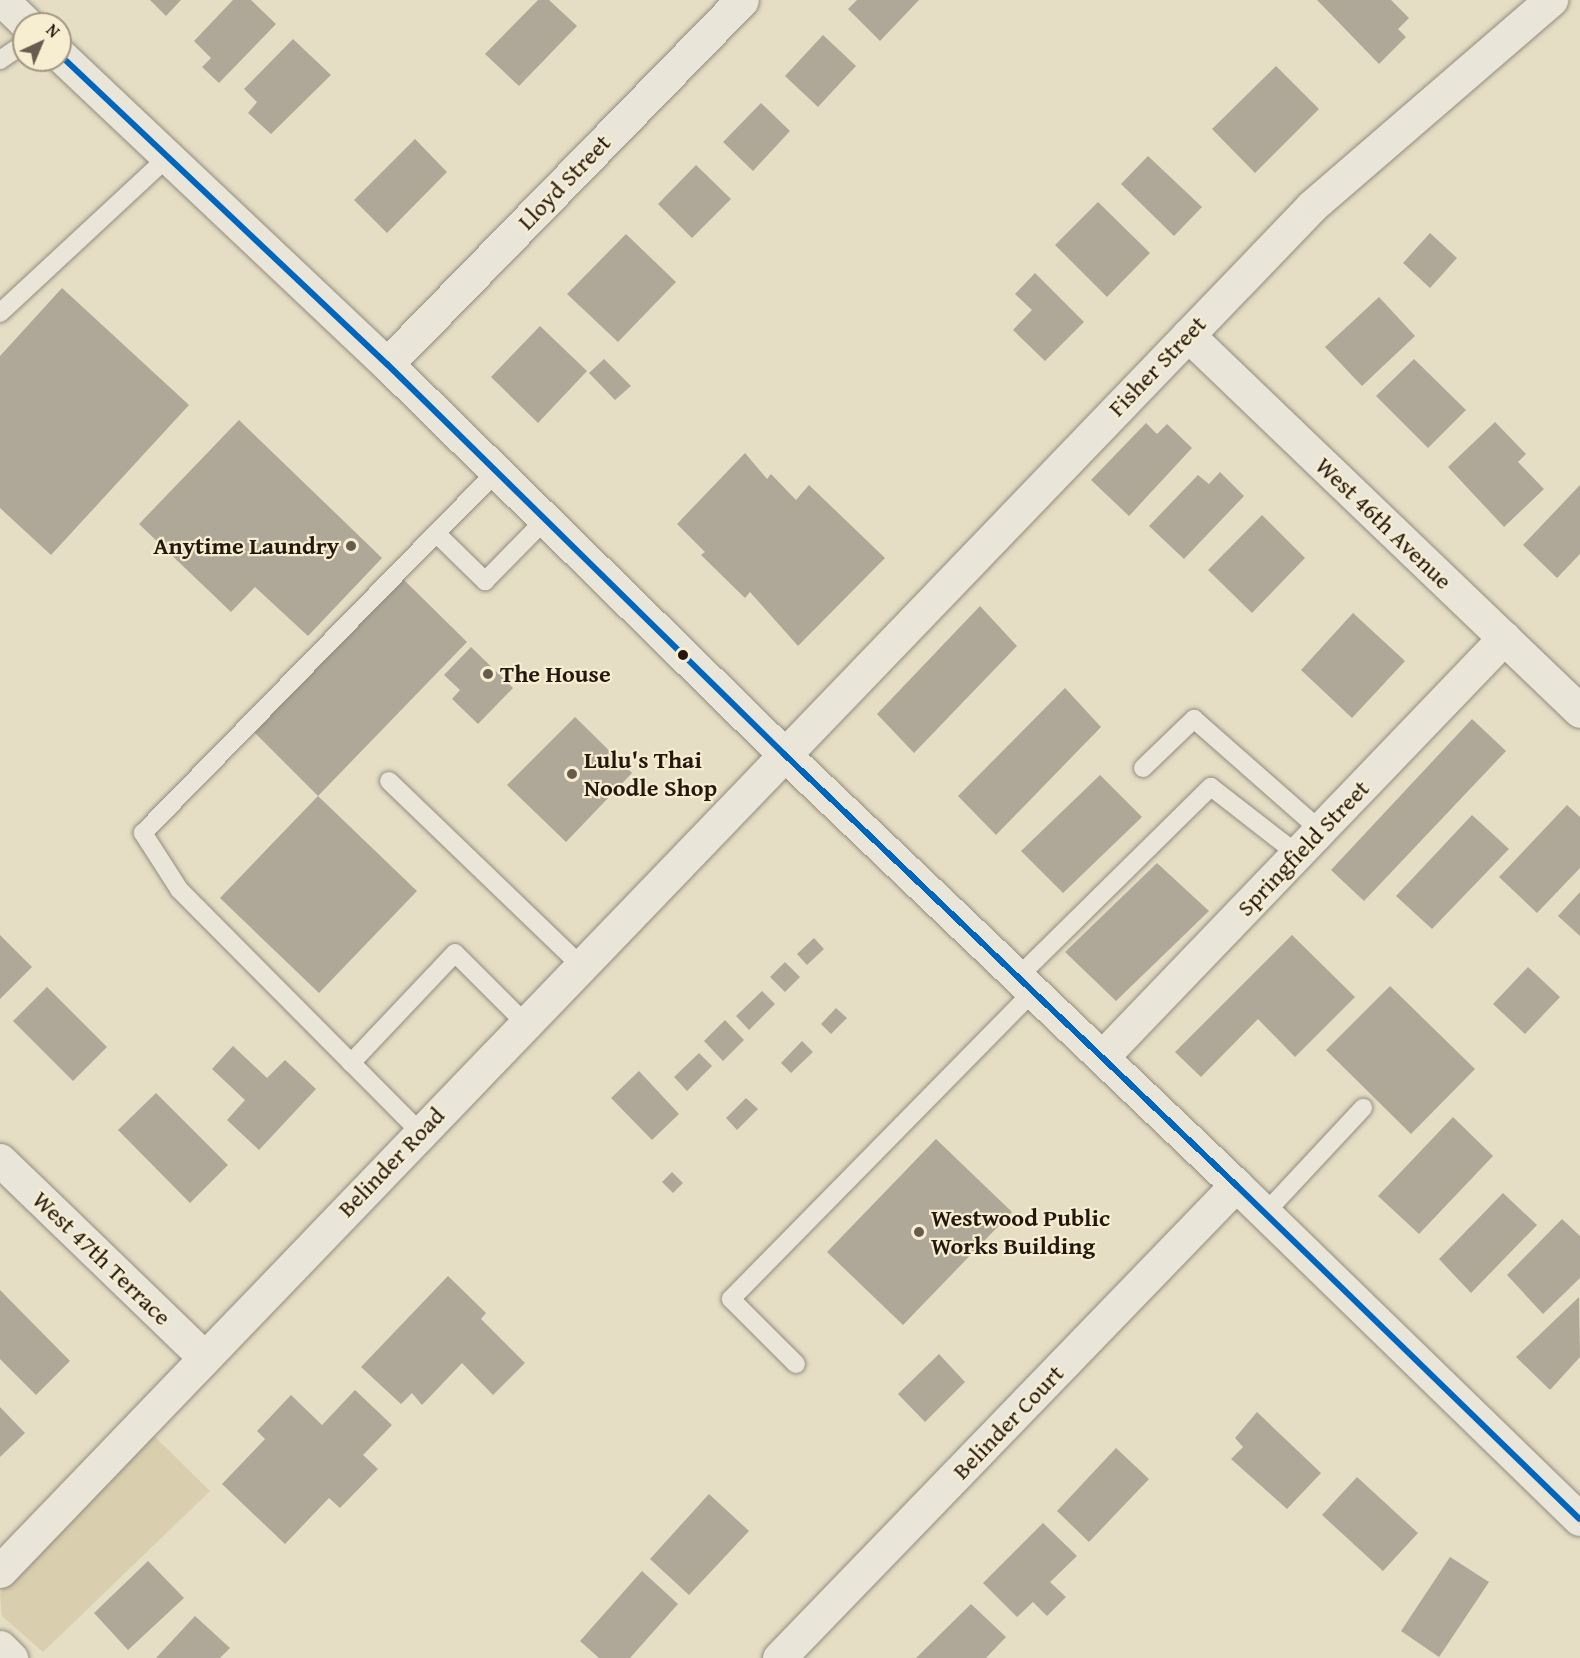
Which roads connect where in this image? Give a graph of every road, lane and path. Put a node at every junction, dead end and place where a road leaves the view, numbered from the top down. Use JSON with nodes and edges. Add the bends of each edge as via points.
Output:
{"nodes":[{"id":1,"x":2,"y":0,"type":"edge"},
{"id":2,"x":742,"y":0,"type":"edge"},
{"id":3,"x":1551,"y":0,"type":"edge"},
{"id":4,"x":14,"y":12,"type":"edge"},
{"id":5,"x":72,"y":66,"type":"edge"},
{"id":6,"x":168,"y":157,"type":"junction"},
{"id":7,"x":0,"y":312,"type":"edge"},
{"id":8,"x":1188,"y":335,"type":"junction"},
{"id":9,"x":387,"y":364,"type":"junction"},
{"id":10,"x":496,"y":472,"type":"junction"},
{"id":11,"x":545,"y":520,"type":"junction"},
{"id":12,"x":436,"y":533,"type":"junction"},
{"id":13,"x":1504,"y":638,"type":"junction"},
{"id":14,"x":1580,"y":711,"type":"edge"},
{"id":15,"x":784,"y":754,"type":"junction"},
{"id":16,"x":1143,"y":768,"type":"dead end"},
{"id":17,"x":389,"y":781,"type":"dead end"},
{"id":18,"x":1320,"y":830,"type":"junction"},
{"id":19,"x":1297,"y":854,"type":"junction"},
{"id":20,"x":580,"y":965,"type":"junction"},
{"id":21,"x":1025,"y":984,"type":"junction"},
{"id":22,"x":525,"y":1023,"type":"junction"},
{"id":23,"x":1102,"y":1057,"type":"junction"},
{"id":24,"x":351,"y":1063,"type":"junction"},
{"id":25,"x":1363,"y":1108,"type":"dead end"},
{"id":26,"x":420,"y":1132,"type":"junction"},
{"id":27,"x":0,"y":1160,"type":"edge"},
{"id":28,"x":1236,"y":1185,"type":"junction"},
{"id":29,"x":1264,"y":1212,"type":"junction"},
{"id":30,"x":204,"y":1357,"type":"junction"},
{"id":31,"x":796,"y":1364,"type":"dead end"},
{"id":32,"x":1580,"y":1519,"type":"edge"},
{"id":33,"x":0,"y":1571,"type":"edge"},
{"id":34,"x":0,"y":1647,"type":"edge"},
{"id":35,"x":11,"y":1658,"type":"edge"},
{"id":36,"x":779,"y":1658,"type":"edge"}],
"edges":[{"from":1,"to":4,"type":"street"},
{"from":2,"to":9,"type":"street","name":"Lloyd Street"},
{"from":3,"to":8,"type":"street","name":"Fisher Street","via":[[1311,206]]},
{"from":5,"to":6,"type":"street"},
{"from":6,"to":7,"type":"lane"},
{"from":6,"to":9,"type":"street"},
{"from":8,"to":13,"type":"street","name":"West 46th Avenue"},
{"from":8,"to":15,"type":"street","name":"Fisher Street"},
{"from":9,"to":10,"type":"street"},
{"from":10,"to":11,"type":"street"},
{"from":10,"to":12,"type":"lane"},
{"from":11,"to":12,"type":"lane","via":[[485,581]]},
{"from":11,"to":15,"type":"street"},
{"from":12,"to":24,"type":"lane","via":[[143,833],[179,889]]},
{"from":13,"to":14,"type":"street","name":"West 46th Avenue"},
{"from":13,"to":18,"type":"street","name":"Springfield Street"},
{"from":15,"to":20,"type":"street","name":"Belinder Road"},
{"from":15,"to":21,"type":"street"},
{"from":16,"to":18,"type":"lane","via":[[1194,719]]},
{"from":17,"to":20,"type":"lane"},
{"from":18,"to":19,"type":"street","name":"Springfield Street"},
{"from":19,"to":21,"type":"lane","via":[[1211,787]]},
{"from":19,"to":23,"type":"street","name":"Springfield Street"},
{"from":20,"to":22,"type":"street","name":"Belinder Road"},
{"from":21,"to":23,"type":"street"},
{"from":21,"to":31,"type":"lane","via":[[731,1299]]},
{"from":22,"to":24,"type":"lane","via":[[455,953]]},
{"from":22,"to":26,"type":"street","name":"Belinder Road"},
{"from":23,"to":28,"type":"street"},
{"from":24,"to":26,"type":"lane"},
{"from":25,"to":29,"type":"lane"},
{"from":26,"to":30,"type":"street","name":"Belinder Road"},
{"from":27,"to":30,"type":"street","name":"West 47th Terrace"},
{"from":28,"to":29,"type":"street"},
{"from":28,"to":36,"type":"street","name":"Belinder Court"},
{"from":29,"to":32,"type":"street"},
{"from":30,"to":33,"type":"street","name":"Belinder Road"},
{"from":34,"to":35,"type":"street"}]}
